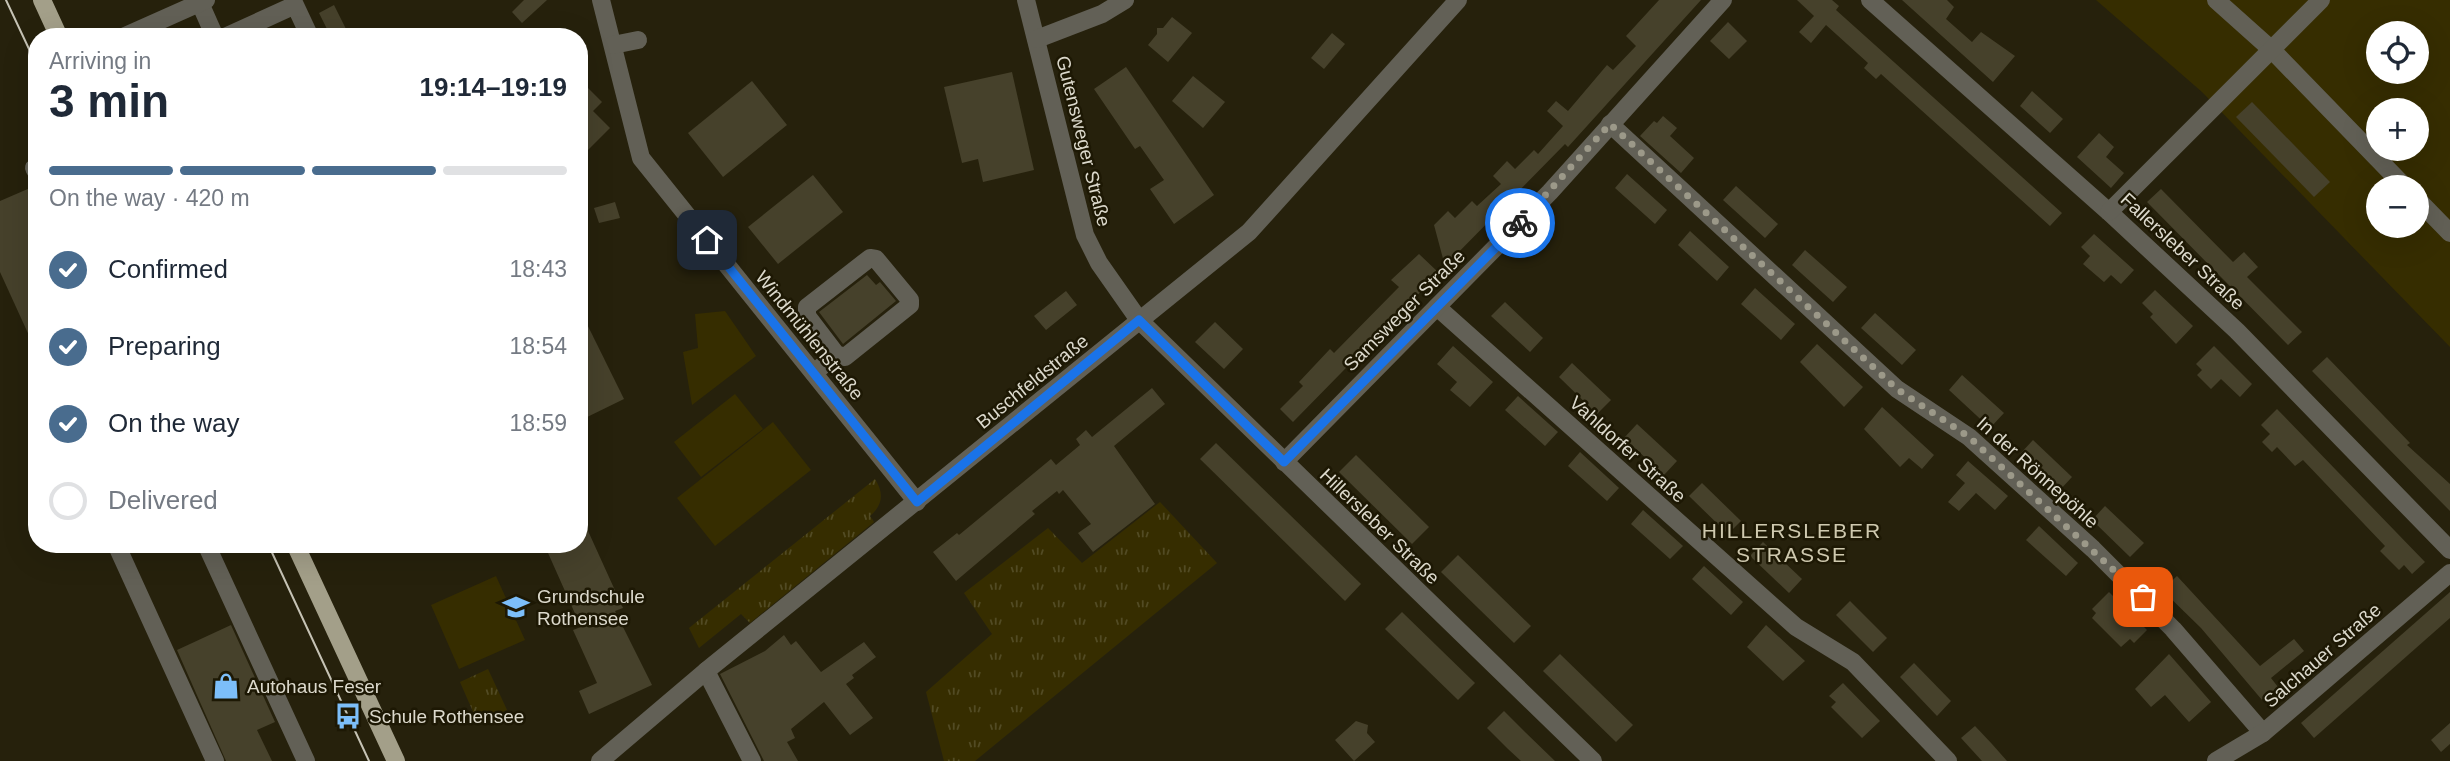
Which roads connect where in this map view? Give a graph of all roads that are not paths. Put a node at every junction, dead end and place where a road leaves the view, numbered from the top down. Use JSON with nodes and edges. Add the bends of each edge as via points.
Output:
{"nodes":[{"id":1,"x":42,"y":0,"type":"edge"},
{"id":2,"x":601,"y":0,"type":"edge"},
{"id":3,"x":1026,"y":0,"type":"edge"},
{"id":4,"x":1125,"y":0,"type":"edge"},
{"id":5,"x":1458,"y":0,"type":"edge"},
{"id":6,"x":1723,"y":0,"type":"edge"},
{"id":7,"x":1870,"y":0,"type":"edge"},
{"id":8,"x":2216,"y":0,"type":"edge"},
{"id":9,"x":2321,"y":0,"type":"edge"},
{"id":10,"x":203,"y":1,"type":"edge"},
{"id":11,"x":55,"y":28,"type":"edge"},
{"id":12,"x":143,"y":28,"type":"edge"},
{"id":13,"x":212,"y":28,"type":"edge"},
{"id":14,"x":245,"y":28,"type":"edge"},
{"id":15,"x":306,"y":28,"type":"edge"},
{"id":16,"x":1037,"y":39,"type":"junction"},
{"id":17,"x":638,"y":40,"type":"dead end"},
{"id":18,"x":613,"y":46,"type":"junction"},
{"id":19,"x":2273,"y":51,"type":"junction"},
{"id":20,"x":1610,"y":124,"type":"junction"},
{"id":21,"x":2393,"y":175,"type":"edge"},
{"id":22,"x":2429,"y":211,"type":"edge"},
{"id":23,"x":2109,"y":212,"type":"junction"},
{"id":24,"x":2450,"y":233,"type":"edge"},
{"id":25,"x":1437,"y":307,"type":"junction"},
{"id":26,"x":1139,"y":320,"type":"junction"},
{"id":27,"x":836,"y":354,"type":"junction"},
{"id":28,"x":814,"y":373,"type":"junction"},
{"id":29,"x":1284,"y":462,"type":"junction"},
{"id":30,"x":917,"y":502,"type":"junction"},
{"id":31,"x":2450,"y":550,"type":"edge"},
{"id":32,"x":120,"y":553,"type":"edge"},
{"id":33,"x":210,"y":553,"type":"edge"},
{"id":34,"x":299,"y":553,"type":"edge"},
{"id":35,"x":2450,"y":572,"type":"edge"},
{"id":36,"x":706,"y":671,"type":"junction"},
{"id":37,"x":2263,"y":733,"type":"junction"},
{"id":38,"x":215,"y":761,"type":"edge"},
{"id":39,"x":306,"y":761,"type":"edge"},
{"id":40,"x":396,"y":761,"type":"edge"},
{"id":41,"x":600,"y":761,"type":"edge"},
{"id":42,"x":752,"y":761,"type":"edge"},
{"id":43,"x":1592,"y":761,"type":"edge"},
{"id":44,"x":1948,"y":761,"type":"edge"},
{"id":45,"x":2216,"y":761,"type":"edge"}],
"edges":[{"from":1,"to":11,"type":"main road"},
{"from":2,"to":18,"type":"street","name":"Windmühlenstraße"},
{"from":3,"to":16,"type":"street","name":"Gutensweger Straße"},
{"from":4,"to":16,"type":"street"},
{"from":5,"to":26,"type":"street","name":"Buschfeldstraße","via":[[1248,232]]},
{"from":6,"to":20,"type":"street","name":"Samsweger Straße"},
{"from":7,"to":23,"type":"street","name":"Fallersleber Straße"},
{"from":8,"to":19,"type":"street"},
{"from":9,"to":19,"type":"street"},
{"from":10,"to":12,"type":"street"},
{"from":10,"to":13,"type":"street"},
{"from":14,"to":15,"type":"street","via":[[295,5]]},
{"from":16,"to":26,"type":"street","name":"Gutensweger Straße","via":[[1085,235]]},
{"from":17,"to":18,"type":"street"},
{"from":18,"to":28,"type":"street","name":"Windmühlenstraße","via":[[640,158]]},
{"from":19,"to":21,"type":"street"},
{"from":19,"to":23,"type":"street"},
{"from":20,"to":25,"type":"street","name":"Samsweger Straße"},
{"from":20,"to":37,"type":"street","name":"In der Rönnepöhle","via":[[1897,389],[1969,437],[2093,549],[2166,621]]},
{"from":22,"to":24,"type":"street"},
{"from":23,"to":31,"type":"street","name":"Fallersleber Straße","via":[[2237,331]]},
{"from":25,"to":29,"type":"street","name":"Samsweger Straße"},
{"from":25,"to":44,"type":"street","name":"Vahldorfer Straße","via":[[1796,627],[1853,662]]},
{"from":26,"to":29,"type":"street","name":"Hillersleber Straße"},
{"from":26,"to":30,"type":"street","name":"Buschfeldstraße"},
{"from":27,"to":27,"type":"street","via":[[807,316],[807,307],[870,258],[876,259],[910,305],[845,357]]},
{"from":27,"to":28,"type":"street"},
{"from":28,"to":30,"type":"street","name":"Windmühlenstraße"},
{"from":29,"to":43,"type":"street","name":"Hillersleber Straße"},
{"from":30,"to":36,"type":"street","name":"Buschfeldstraße"},
{"from":32,"to":38,"type":"street"},
{"from":33,"to":39,"type":"street"},
{"from":34,"to":40,"type":"main road"},
{"from":35,"to":37,"type":"street","name":"Salchauer Straße"},
{"from":36,"to":41,"type":"street","name":"Buschfeldstraße"},
{"from":36,"to":42,"type":"street"},
{"from":37,"to":45,"type":"street","name":"Salchauer Straße"}]}
